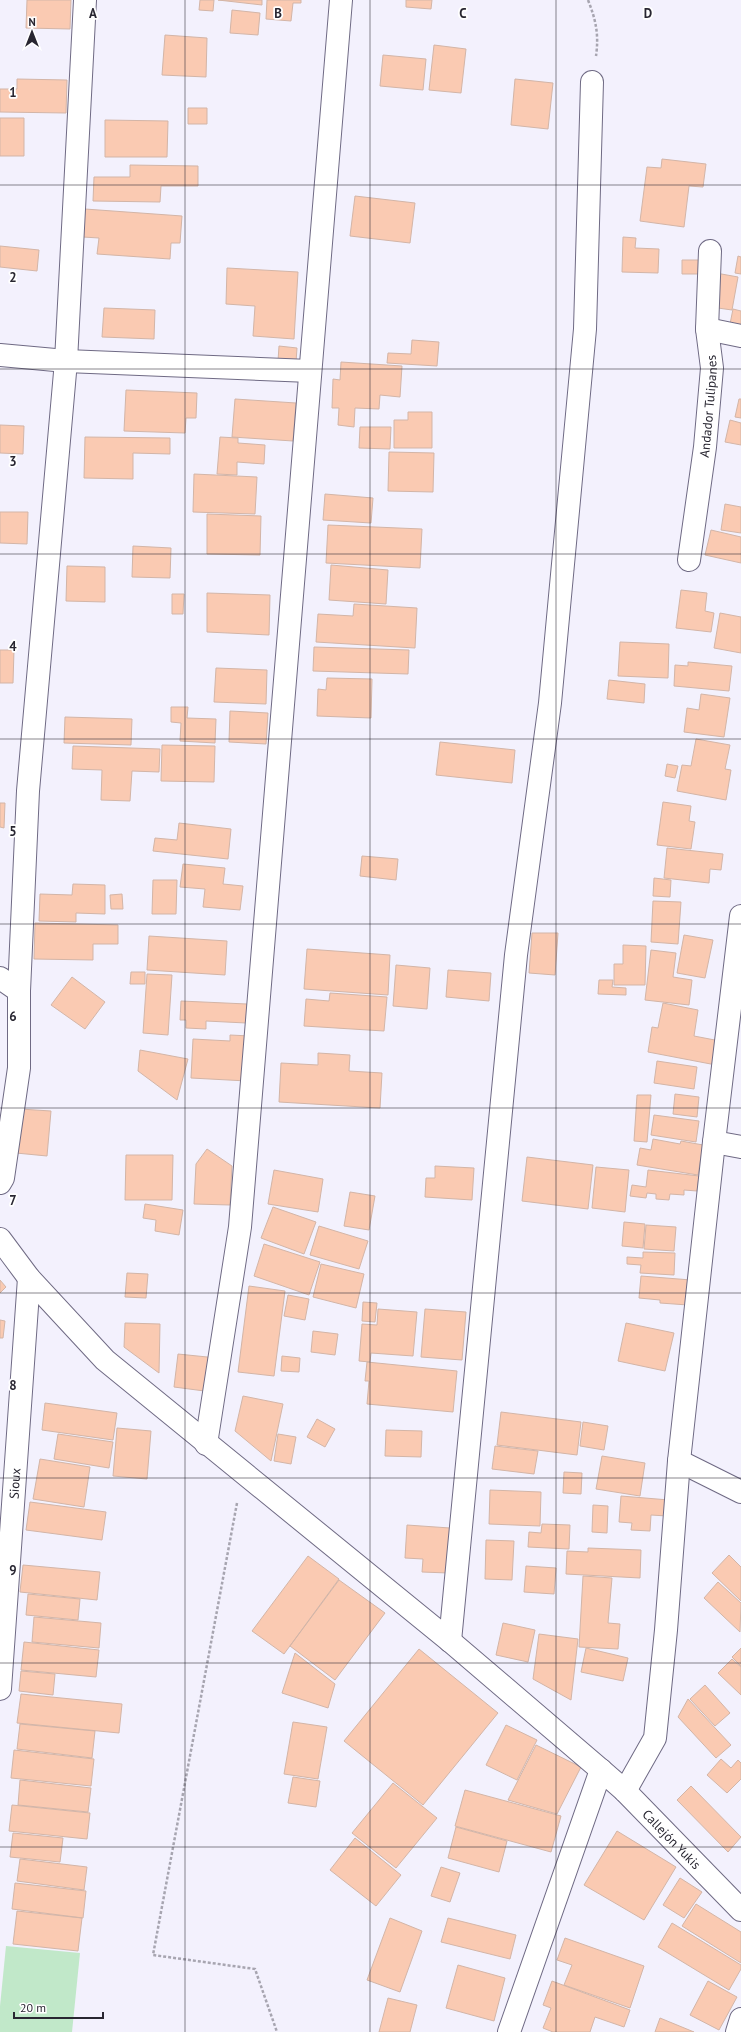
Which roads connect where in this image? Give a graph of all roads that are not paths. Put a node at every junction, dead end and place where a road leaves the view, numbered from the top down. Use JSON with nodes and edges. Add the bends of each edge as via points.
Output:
{"nodes":[{"id":1,"x":86,"y":0,"type":"edge"},
{"id":2,"x":341,"y":0,"type":"edge"},
{"id":3,"x":592,"y":82,"type":"road end"},
{"id":4,"x":710,"y":251,"type":"dead end"},
{"id":5,"x":707,"y":329,"type":"junction"},
{"id":6,"x":741,"y":336,"type":"edge"},
{"id":7,"x":0,"y":355,"type":"edge"},
{"id":8,"x":66,"y":361,"type":"junction"},
{"id":9,"x":310,"y":372,"type":"junction"},
{"id":10,"x":689,"y":560,"type":"dead end"},
{"id":11,"x":741,"y":916,"type":"edge"},
{"id":12,"x":0,"y":978,"type":"edge"},
{"id":13,"x":19,"y":991,"type":"junction"},
{"id":14,"x":714,"y":1142,"type":"junction"},
{"id":15,"x":741,"y":1147,"type":"edge"},
{"id":16,"x":0,"y":1183,"type":"edge"},
{"id":17,"x":0,"y":1239,"type":"edge"},
{"id":18,"x":29,"y":1278,"type":"junction"},
{"id":19,"x":206,"y":1444,"type":"junction"},
{"id":20,"x":679,"y":1461,"type":"junction"},
{"id":21,"x":741,"y":1492,"type":"edge"},
{"id":22,"x":450,"y":1641,"type":"junction"},
{"id":23,"x":0,"y":1689,"type":"edge"},
{"id":24,"x":601,"y":1770,"type":"junction"},
{"id":25,"x":625,"y":1791,"type":"junction"},
{"id":26,"x":741,"y":1910,"type":"edge"},
{"id":27,"x":741,"y":2019,"type":"edge"},
{"id":28,"x":509,"y":2032,"type":"edge"},
{"id":29,"x":737,"y":2032,"type":"edge"}],
"edges":[{"from":1,"to":8,"type":"street"},
{"from":2,"to":9,"type":"street"},
{"from":3,"to":22,"type":"street","via":[[585,329],[550,703],[516,955]]},
{"from":4,"to":5,"type":"street","name":"Andador Tulipanes"},
{"from":5,"to":6,"type":"street"},
{"from":5,"to":10,"type":"street","name":"Andador Tulipanes","via":[[712,368]]},
{"from":7,"to":8,"type":"street"},
{"from":8,"to":9,"type":"street"},
{"from":8,"to":13,"type":"street","via":[[28,791]]},
{"from":9,"to":19,"type":"street","via":[[240,1227]]},
{"from":11,"to":14,"type":"street"},
{"from":12,"to":13,"type":"street"},
{"from":13,"to":16,"type":"street","via":[[19,1068]]},
{"from":14,"to":15,"type":"street"},
{"from":14,"to":20,"type":"street"},
{"from":17,"to":18,"type":"street","name":"Callejón Yukis"},
{"from":18,"to":19,"type":"street","name":"Callejón Yukis","via":[[105,1360]]},
{"from":18,"to":23,"type":"street","name":"Sioux"},
{"from":19,"to":22,"type":"street","name":"Callejón Yukis","via":[[243,1471]]},
{"from":20,"to":21,"type":"street"},
{"from":20,"to":25,"type":"street","via":[[655,1738]]},
{"from":22,"to":24,"type":"street","name":"Callejón Yukis"},
{"from":24,"to":25,"type":"street","name":"Callejón Yukis"},
{"from":24,"to":28,"type":"street"},
{"from":25,"to":26,"type":"street","name":"Callejón Yukis"},
{"from":27,"to":29,"type":"street"}]}
